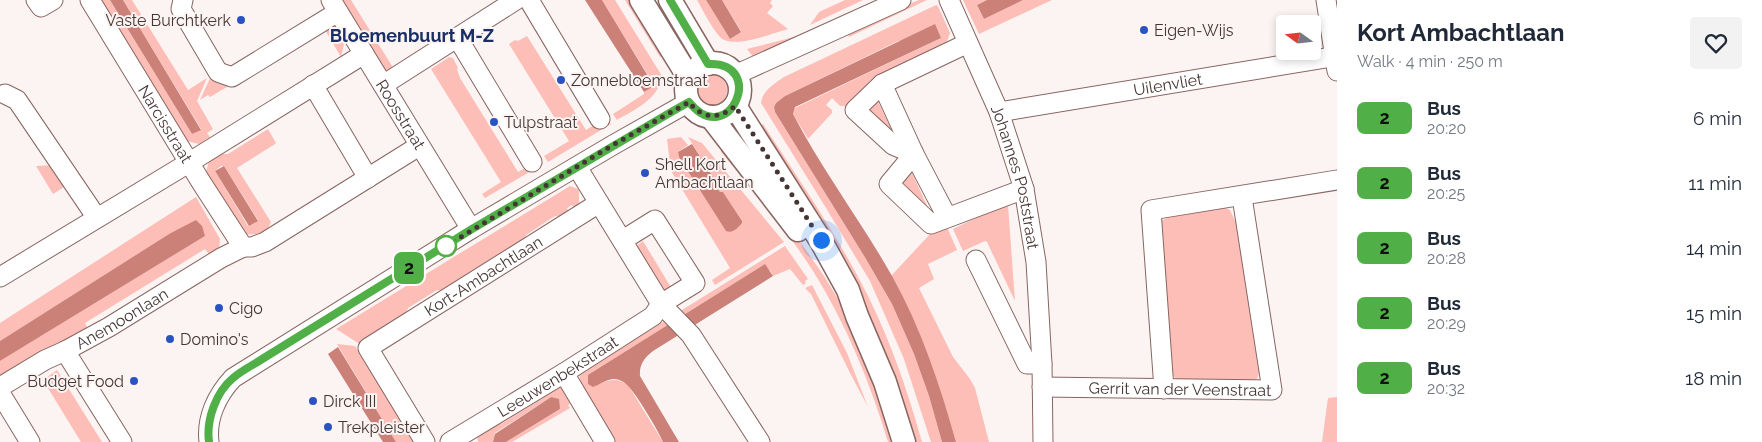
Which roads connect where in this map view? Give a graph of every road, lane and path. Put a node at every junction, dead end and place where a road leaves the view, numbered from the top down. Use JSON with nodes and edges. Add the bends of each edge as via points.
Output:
{"nodes":[{"id":1,"x":36,"y":0,"type":"edge"},
{"id":2,"x":53,"y":0,"type":"edge"},
{"id":3,"x":90,"y":0,"type":"edge"},
{"id":4,"x":183,"y":0,"type":"edge"},
{"id":5,"x":516,"y":0,"type":"edge"},
{"id":6,"x":529,"y":0,"type":"edge"},
{"id":7,"x":641,"y":0,"type":"edge"},
{"id":8,"x":670,"y":0,"type":"edge"},
{"id":9,"x":901,"y":0,"type":"edge"},
{"id":10,"x":949,"y":0,"type":"edge"},
{"id":11,"x":1326,"y":0,"type":"edge"},
{"id":12,"x":334,"y":6,"type":"edge"},
{"id":13,"x":490,"y":6,"type":"edge"},
{"id":14,"x":458,"y":37,"type":"junction"},
{"id":15,"x":968,"y":43,"type":"junction"},
{"id":16,"x":364,"y":54,"type":"junction"},
{"id":17,"x":1336,"y":61,"type":"edge"},
{"id":18,"x":708,"y":64,"type":"junction"},
{"id":19,"x":735,"y":75,"type":"junction"},
{"id":20,"x":689,"y":78,"type":"junction"},
{"id":21,"x":882,"y":84,"type":"junction"},
{"id":22,"x":313,"y":85,"type":"junction"},
{"id":23,"x":383,"y":85,"type":"junction"},
{"id":24,"x":5,"y":94,"type":"dead end"},
{"id":25,"x":689,"y":102,"type":"junction"},
{"id":26,"x":735,"y":106,"type":"junction"},
{"id":27,"x":998,"y":112,"type":"junction"},
{"id":28,"x":711,"y":117,"type":"junction"},
{"id":29,"x":600,"y":119,"type":"dead end"},
{"id":30,"x":419,"y":146,"type":"junction"},
{"id":31,"x":914,"y":154,"type":"junction"},
{"id":32,"x":190,"y":162,"type":"junction"},
{"id":33,"x":532,"y":162,"type":"dead end"},
{"id":34,"x":577,"y":167,"type":"junction"},
{"id":35,"x":368,"y":178,"type":"junction"},
{"id":36,"x":1337,"y":180,"type":"edge"},
{"id":37,"x":1024,"y":189,"type":"junction"},
{"id":38,"x":1242,"y":197,"type":"junction"},
{"id":39,"x":599,"y":203,"type":"junction"},
{"id":40,"x":947,"y":217,"type":"junction"},
{"id":41,"x":97,"y":218,"type":"junction"},
{"id":42,"x":472,"y":229,"type":"junction"},
{"id":43,"x":623,"y":240,"type":"junction"},
{"id":44,"x":243,"y":246,"type":"junction"},
{"id":45,"x":976,"y":260,"type":"dead end"},
{"id":46,"x":0,"y":278,"type":"edge"},
{"id":47,"x":661,"y":304,"type":"junction"},
{"id":48,"x":856,"y":316,"type":"junction"},
{"id":49,"x":65,"y":351,"type":"junction"},
{"id":50,"x":1042,"y":364,"type":"junction"},
{"id":51,"x":564,"y":373,"type":"junction"},
{"id":52,"x":0,"y":387,"type":"edge"},
{"id":53,"x":1042,"y":387,"type":"junction"},
{"id":54,"x":1164,"y":388,"type":"junction"},
{"id":55,"x":0,"y":393,"type":"edge"},
{"id":56,"x":470,"y":436,"type":"edge"},
{"id":57,"x":30,"y":442,"type":"edge"},
{"id":58,"x":122,"y":442,"type":"edge"},
{"id":59,"x":209,"y":442,"type":"edge"},
{"id":60,"x":425,"y":442,"type":"edge"},
{"id":61,"x":450,"y":442,"type":"edge"},
{"id":62,"x":605,"y":442,"type":"edge"},
{"id":63,"x":760,"y":442,"type":"edge"},
{"id":64,"x":904,"y":442,"type":"edge"},
{"id":65,"x":1042,"y":442,"type":"edge"}],
"edges":[{"from":1,"to":2,"type":"street","via":[[41,7]]},
{"from":3,"to":32,"type":"street","name":"Narcisstraat"},
{"from":4,"to":12,"type":"street","via":[[181,9],[218,72],[232,77]]},
{"from":5,"to":13,"type":"street"},
{"from":6,"to":29,"type":"street"},
{"from":7,"to":20,"type":"main road"},
{"from":8,"to":18,"type":"main road"},
{"from":9,"to":19,"type":"street"},
{"from":10,"to":15,"type":"street","name":"Johannes Poststraat"},
{"from":11,"to":17,"type":"street"},
{"from":12,"to":16,"type":"street","name":"Roosstraat"},
{"from":13,"to":14,"type":"street"},
{"from":14,"to":23,"type":"street"},
{"from":14,"to":33,"type":"street"},
{"from":15,"to":21,"type":"street"},
{"from":15,"to":27,"type":"street","name":"Johannes Poststraat"},
{"from":16,"to":22,"type":"street"},
{"from":16,"to":23,"type":"street","name":"Roosstraat"},
{"from":17,"to":27,"type":"street","name":"Uilenvliet"},
{"from":18,"to":19,"type":"main road","via":[[723,65]]},
{"from":18,"to":20,"type":"main road","via":[[700,66]]},
{"from":19,"to":26,"type":"main road","via":[[739,96]]},
{"from":20,"to":25,"type":"main road","via":[[686,86]]},
{"from":21,"to":31,"type":"street"},
{"from":21,"to":31,"type":"street","via":[[855,110],[893,145]]},
{"from":22,"to":32,"type":"street"},
{"from":22,"to":35,"type":"street"},
{"from":23,"to":30,"type":"street","name":"Roosstraat"},
{"from":24,"to":41,"type":"street","via":[[17,100]]},
{"from":25,"to":28,"type":"main road","via":[[702,115]]},
{"from":25,"to":34,"type":"street"},
{"from":26,"to":28,"type":"main road","via":[[720,116]]},
{"from":26,"to":48,"type":"main road","via":[[821,240],[848,290]]},
{"from":27,"to":37,"type":"street","name":"Johannes Poststraat"},
{"from":28,"to":48,"type":"main road","via":[[790,218]]},
{"from":30,"to":35,"type":"street","name":"Anemoonlaan"},
{"from":30,"to":42,"type":"street","name":"Roosstraat"},
{"from":31,"to":40,"type":"street"},
{"from":31,"to":40,"type":"street","via":[[889,184],[931,224]]},
{"from":32,"to":41,"type":"street"},
{"from":32,"to":44,"type":"street","name":"Narcisstraat"},
{"from":34,"to":39,"type":"street"},
{"from":34,"to":42,"type":"street"},
{"from":35,"to":44,"type":"street","name":"Anemoonlaan","via":[[264,242],[252,247]]},
{"from":36,"to":38,"type":"street"},
{"from":37,"to":40,"type":"street"},
{"from":37,"to":50,"type":"street","name":"Johannes Poststraat","via":[[1036,262]]},
{"from":38,"to":54,"type":"street","via":[[1151,210]]},
{"from":38,"to":54,"type":"street","name":"Gerrit van der Veenstraat","via":[[1272,390]]},
{"from":39,"to":43,"type":"street"},
{"from":39,"to":60,"type":"street","name":"Kort-Ambachtlaan","via":[[368,348]]},
{"from":41,"to":46,"type":"street"},
{"from":42,"to":59,"type":"street","via":[[233,378],[217,400],[210,419]]},
{"from":43,"to":47,"type":"street"},
{"from":43,"to":47,"type":"street","name":"Leeuwenbekstraat","via":[[655,220],[695,283]]},
{"from":44,"to":49,"type":"street","name":"Anemoonlaan"},
{"from":45,"to":50,"type":"street","via":[[1026,364]]},
{"from":47,"to":51,"type":"street","name":"Leeuwenbekstraat","via":[[653,316]]},
{"from":47,"to":63,"type":"street","via":[[691,335]]},
{"from":48,"to":64,"type":"main road","via":[[877,360]]},
{"from":49,"to":52,"type":"street","name":"Anemoonlaan"},
{"from":49,"to":58,"type":"street"},
{"from":50,"to":53,"type":"street","name":"Johannes Poststraat"},
{"from":51,"to":56,"type":"street","name":"Leeuwenbekstraat"},
{"from":51,"to":62,"type":"street"},
{"from":53,"to":54,"type":"street","name":"Gerrit van der Veenstraat"},
{"from":53,"to":65,"type":"street","name":"Johannes Poststraat"},
{"from":55,"to":57,"type":"street"},
{"from":56,"to":61,"type":"street","name":"Leeuwenbekstraat"}]}
